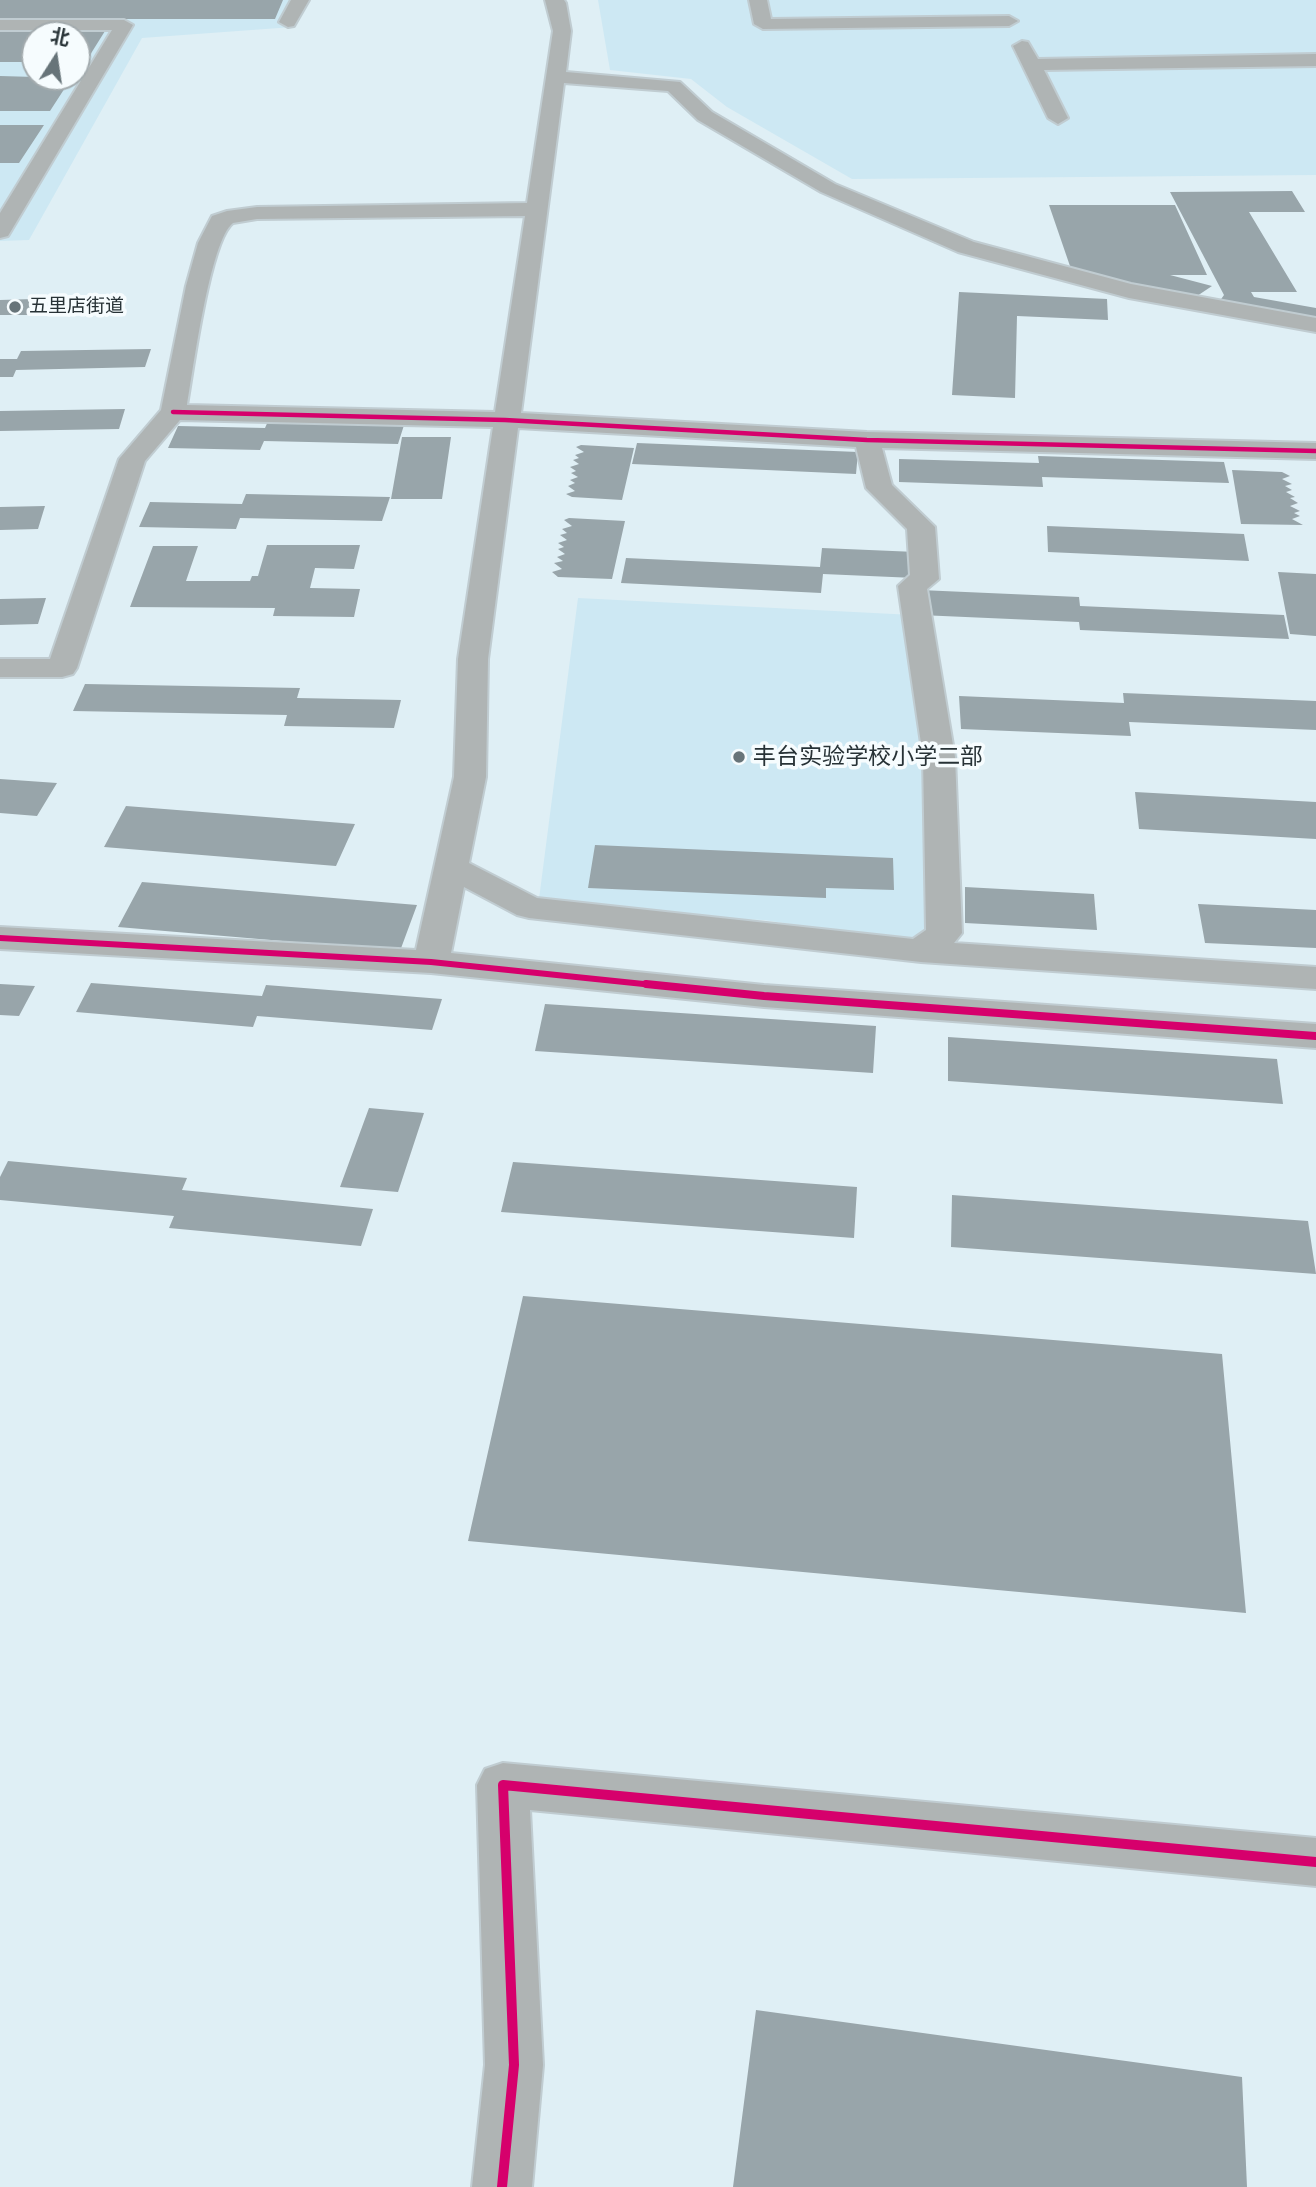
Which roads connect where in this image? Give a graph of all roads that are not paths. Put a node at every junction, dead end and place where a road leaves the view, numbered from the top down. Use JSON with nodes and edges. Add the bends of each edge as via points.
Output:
{"nodes":[{"id":1,"x":300,"y":0,"type":"edge"},
{"id":2,"x":554,"y":0,"type":"edge"},
{"id":3,"x":758,"y":0,"type":"edge"},
{"id":4,"x":999,"y":0,"type":"edge"},
{"id":5,"x":1009,"y":21,"type":"junction"},
{"id":6,"x":288,"y":22,"type":"dead end"},
{"id":7,"x":0,"y":24,"type":"edge"},
{"id":8,"x":1316,"y":60,"type":"edge"},
{"id":9,"x":1031,"y":65,"type":"junction"},
{"id":10,"x":555,"y":77,"type":"junction"},
{"id":11,"x":1058,"y":118,"type":"dead end"},
{"id":12,"x":537,"y":209,"type":"junction"},
{"id":13,"x":0,"y":231,"type":"edge"},
{"id":14,"x":1316,"y":325,"type":"edge"},
{"id":15,"x":173,"y":412,"type":"junction"},
{"id":16,"x":505,"y":420,"type":"junction"},
{"id":17,"x":867,"y":440,"type":"junction"},
{"id":18,"x":1316,"y":451,"type":"edge"},
{"id":19,"x":0,"y":668,"type":"edge"},
{"id":20,"x":451,"y":867,"type":"junction"},
{"id":21,"x":0,"y":938,"type":"edge"},
{"id":22,"x":921,"y":951,"type":"junction"},
{"id":23,"x":431,"y":962,"type":"junction"},
{"id":24,"x":1316,"y":978,"type":"edge"},
{"id":25,"x":1316,"y":1036,"type":"edge"},
{"id":26,"x":1316,"y":1862,"type":"edge"},
{"id":27,"x":502,"y":2187,"type":"edge"}],
"edges":[{"from":1,"to":6,"type":"street"},
{"from":2,"to":10,"type":"street","via":[[562,31]]},
{"from":3,"to":5,"type":"street","via":[[763,24]]},
{"from":4,"to":5,"type":"street"},
{"from":5,"to":9,"type":"street"},
{"from":7,"to":13,"type":"street","via":[[124,25]]},
{"from":8,"to":9,"type":"street"},
{"from":9,"to":11,"type":"street"},
{"from":10,"to":12,"type":"street"},
{"from":10,"to":14,"type":"street","via":[[673,86],[705,116],[828,188],[966,247],[1129,291]]},
{"from":12,"to":15,"type":"street","via":[[227,217],[209,243],[197,286]]},
{"from":12,"to":16,"type":"street"},
{"from":15,"to":16,"type":"street"},
{"from":15,"to":19,"type":"street","via":[[132,459],[62,668]]},
{"from":16,"to":17,"type":"street"},
{"from":16,"to":20,"type":"street","via":[[473,659],[470,777]]},
{"from":17,"to":18,"type":"street"},
{"from":17,"to":22,"type":"street","via":[[879,488],[922,527],[925,579],[912,586],[939,757],[944,933]]},
{"from":20,"to":22,"type":"street","via":[[529,908]]},
{"from":20,"to":23,"type":"street"},
{"from":21,"to":23,"type":"street"},
{"from":22,"to":24,"type":"street"},
{"from":23,"to":25,"type":"street","via":[[764,996]]},
{"from":26,"to":27,"type":"street","via":[[503,1785],[514,2065]]}]}
